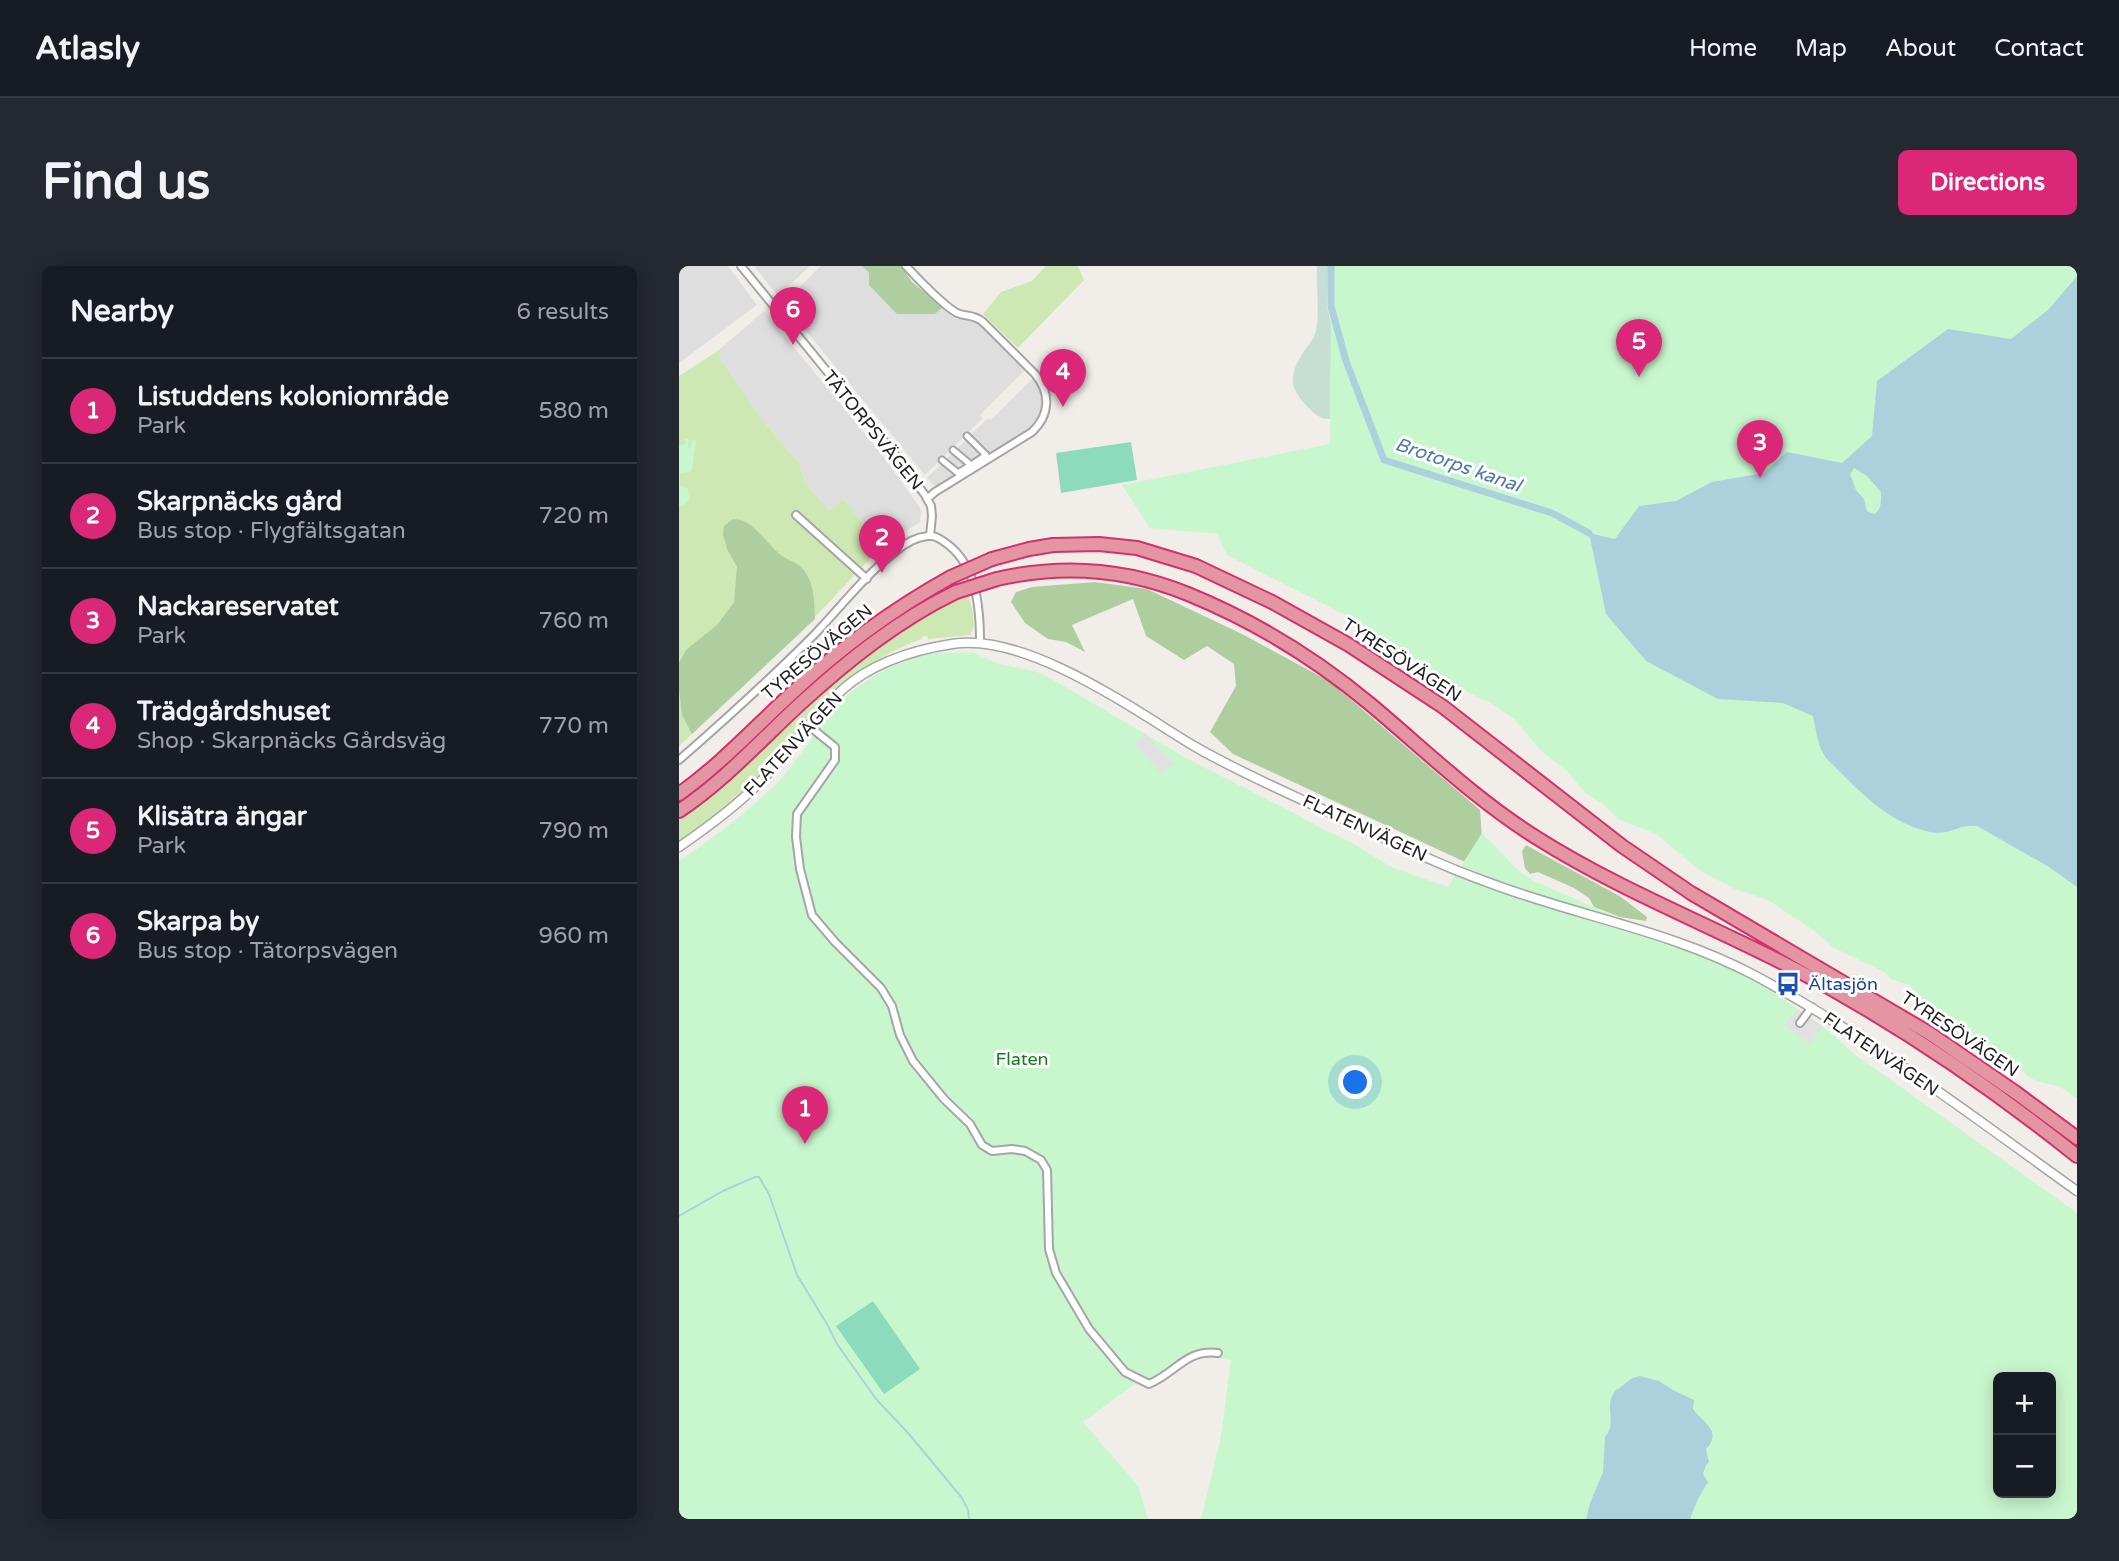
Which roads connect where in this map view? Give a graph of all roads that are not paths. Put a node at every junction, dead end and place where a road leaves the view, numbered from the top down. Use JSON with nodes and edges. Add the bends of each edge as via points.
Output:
{"nodes":[{"id":1,"x":741,"y":266,"type":"edge"},
{"id":2,"x":906,"y":266,"type":"edge"},
{"id":3,"x":967,"y":436,"type":"dead end"},
{"id":4,"x":953,"y":450,"type":"dead end"},
{"id":5,"x":942,"y":460,"type":"dead end"},
{"id":6,"x":971,"y":465,"type":"junction"},
{"id":7,"x":927,"y":499,"type":"junction"},
{"id":8,"x":796,"y":515,"type":"dead end"},
{"id":9,"x":930,"y":536,"type":"junction"},
{"id":10,"x":867,"y":579,"type":"junction"},
{"id":11,"x":980,"y":641,"type":"junction"},
{"id":12,"x":809,"y":726,"type":"junction"},
{"id":13,"x":679,"y":760,"type":"edge"},
{"id":14,"x":679,"y":794,"type":"edge"},
{"id":15,"x":679,"y":811,"type":"edge"},
{"id":16,"x":679,"y":846,"type":"edge"},
{"id":17,"x":1812,"y":1007,"type":"junction"},
{"id":18,"x":1800,"y":1023,"type":"dead end"},
{"id":19,"x":2077,"y":1138,"type":"edge"},
{"id":20,"x":2077,"y":1156,"type":"edge"},
{"id":21,"x":2077,"y":1191,"type":"edge"},
{"id":22,"x":1218,"y":1353,"type":"dead end"}],
"edges":[{"from":1,"to":7,"type":"street","name":"TÄTORPSVÄGEN"},
{"from":2,"to":7,"type":"street","via":[[958,313],[983,322],[1035,374],[1046,393],[1045,415],[1032,432]]},
{"from":3,"to":6,"type":"street","via":[[986,456]]},
{"from":4,"to":6,"type":"street"},
{"from":5,"to":6,"type":"street","via":[[958,473]]},
{"from":7,"to":9,"type":"street","name":"TÄTORPSVÄGEN","via":[[932,516]]},
{"from":8,"to":10,"type":"street"},
{"from":9,"to":10,"type":"street","via":[[894,552]]},
{"from":9,"to":11,"type":"street","via":[[953,547],[970,571]]},
{"from":10,"to":13,"type":"street"},
{"from":11,"to":12,"type":"street","name":"FLATENVÄGEN","via":[[922,649],[866,672]]},
{"from":11,"to":17,"type":"street","name":"FLATENVÄGEN","via":[[1071,672],[1208,754],[1419,855],[1489,883],[1666,937]]},
{"from":12,"to":16,"type":"street","name":"FLATENVÄGEN","via":[[761,782]]},
{"from":12,"to":22,"type":"street","via":[[835,747],[835,760],[797,814],[800,869],[812,915],[881,988],[893,1006],[913,1061],[970,1124],[982,1145],[992,1151],[1025,1152],[1041,1160],[1047,1170],[1049,1250],[1056,1273],[1089,1328],[1125,1372],[1149,1384],[1198,1353]]},
{"from":14,"to":19,"type":"highway","name":"TYRESÖVÄGEN","bridge":true,"via":[[827,662],[892,612],[951,577],[1029,549],[1065,544],[1137,548],[1196,566],[1293,613],[1383,667],[1442,706],[1667,877],[1929,1033]]},
{"from":15,"to":20,"type":"highway","name":"TYRESÖVÄGEN","bridge":true,"via":[[836,672],[905,621],[957,592],[1026,573],[1075,569],[1129,575],[1185,593],[1290,646],[1349,687],[1483,801],[1537,838],[1870,1012],[1964,1072]]},
{"from":17,"to":18,"type":"street"},
{"from":17,"to":21,"type":"street","name":"FLATENVÄGEN"}]}
